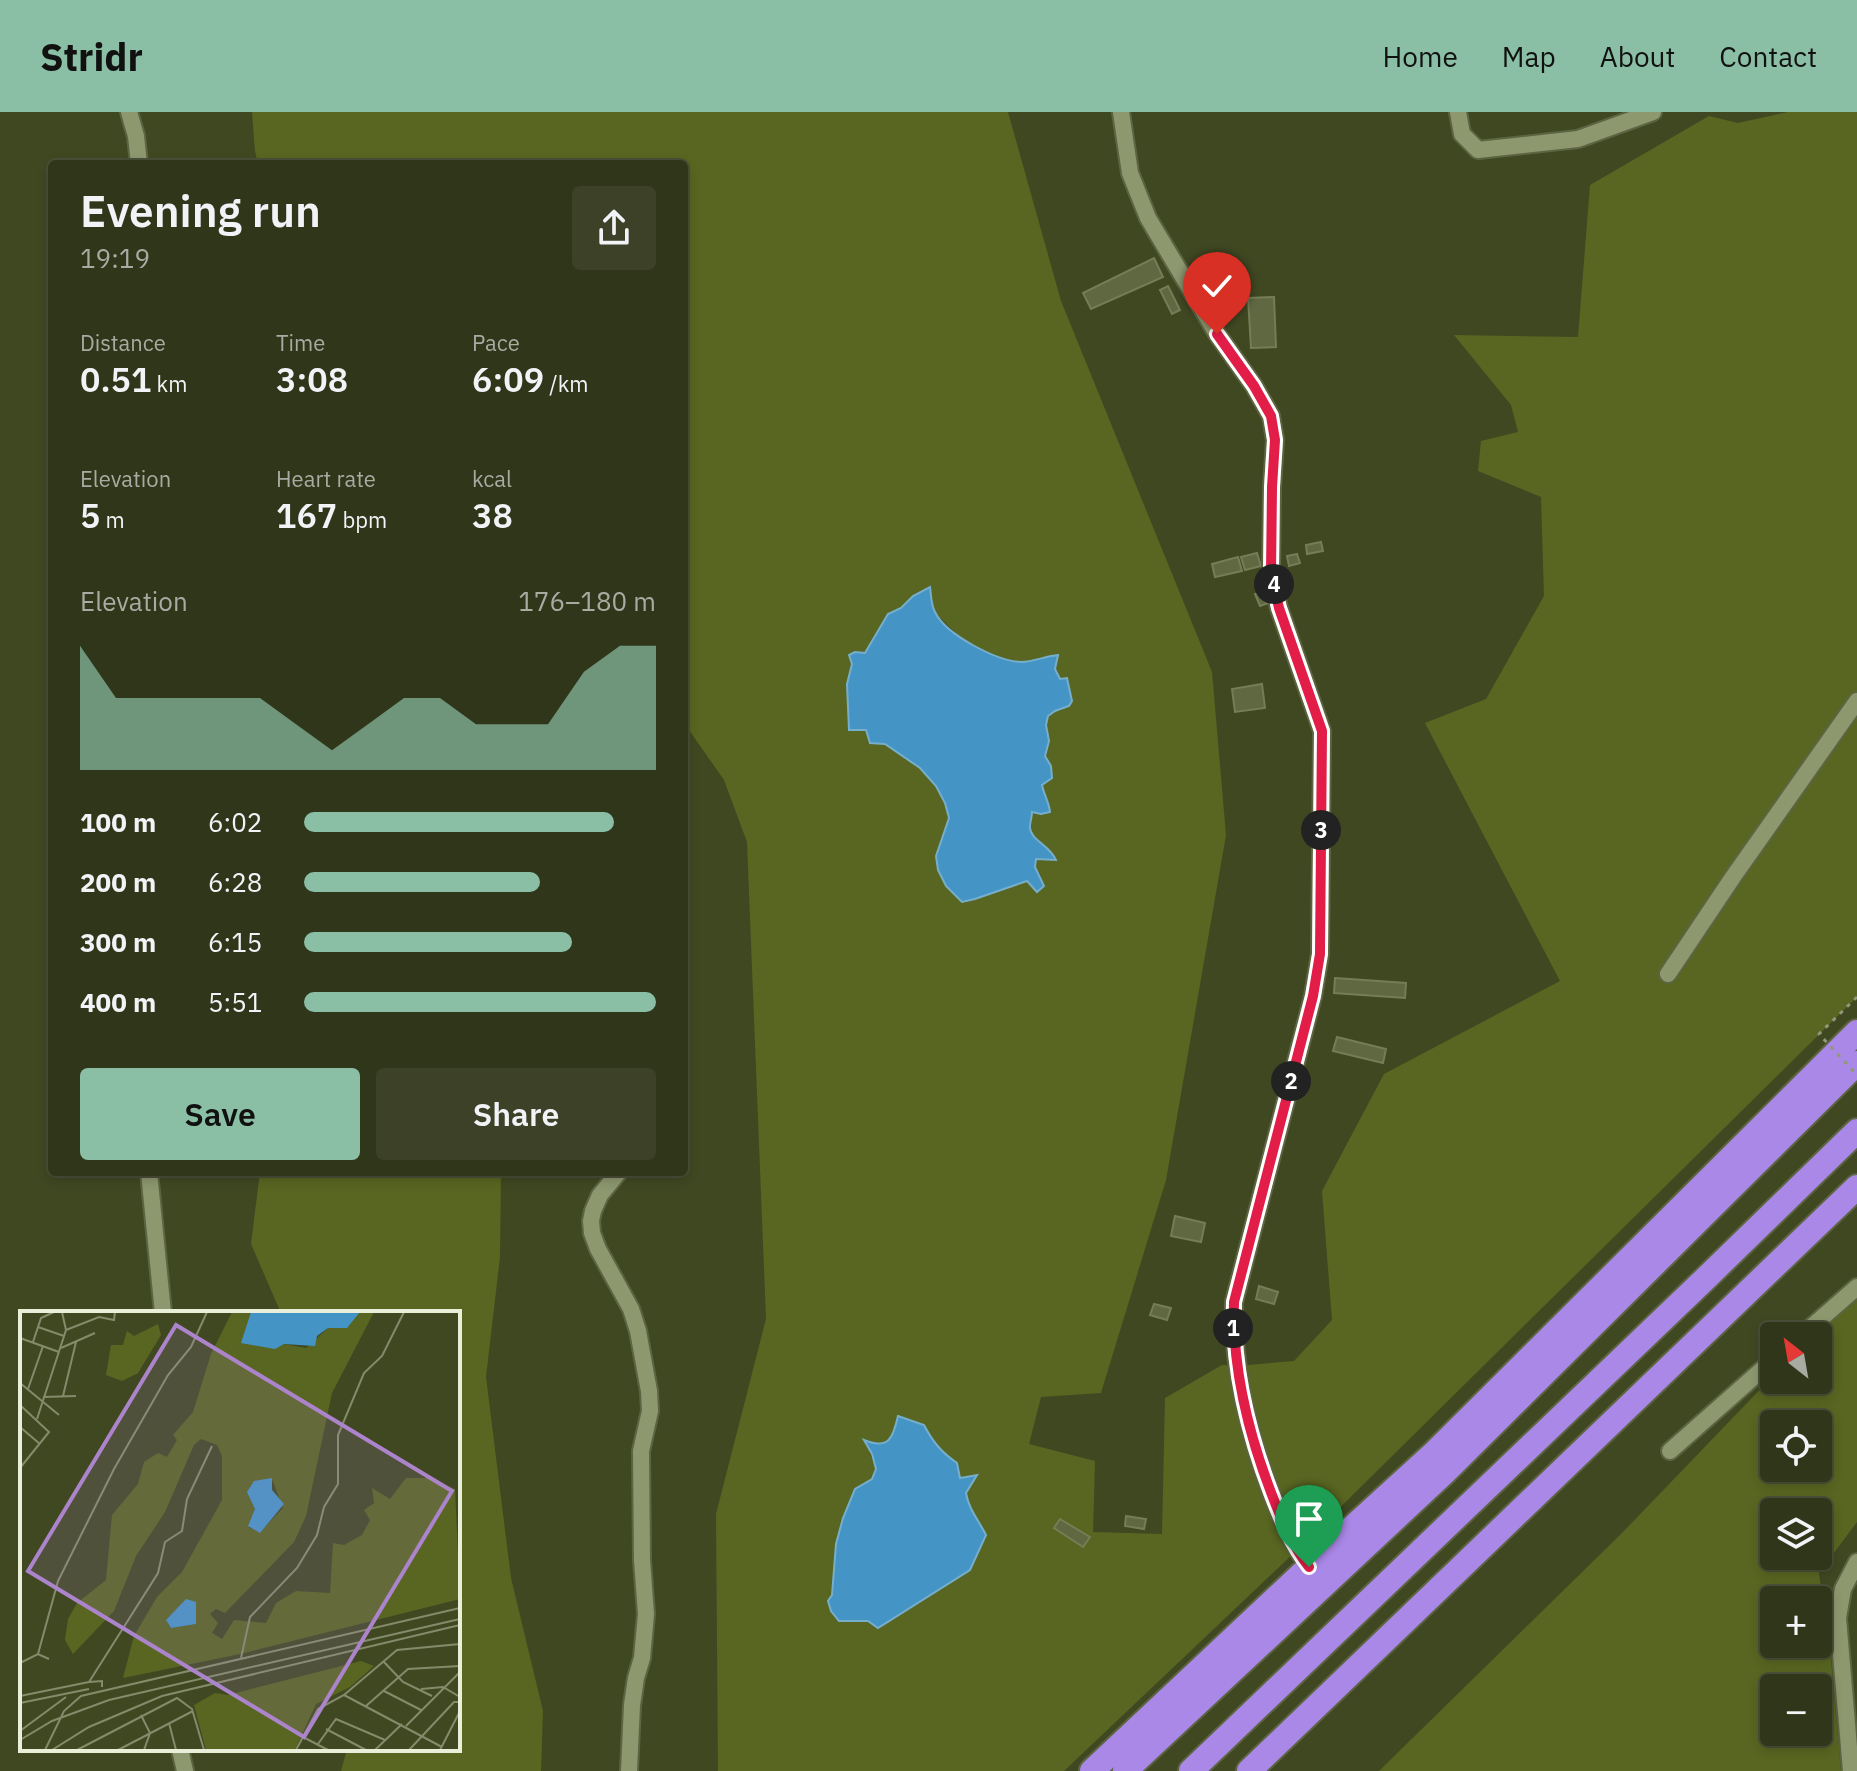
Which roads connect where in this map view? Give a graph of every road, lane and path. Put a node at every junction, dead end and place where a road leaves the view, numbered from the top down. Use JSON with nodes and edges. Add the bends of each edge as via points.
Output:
{"nodes":[{"id":1,"x":129,"y":112,"type":"edge"},
{"id":2,"x":1121,"y":112,"type":"edge"},
{"id":3,"x":1458,"y":112,"type":"edge"},
{"id":4,"x":1653,"y":112,"type":"edge"},
{"id":5,"x":139,"y":160,"type":"edge"},
{"id":6,"x":1857,"y":701,"type":"edge"},
{"id":7,"x":1668,"y":974,"type":"dead end"},
{"id":8,"x":1857,"y":997,"type":"edge"},
{"id":9,"x":1857,"y":1032,"type":"edge"},
{"id":10,"x":1857,"y":1063,"type":"edge"},
{"id":11,"x":1857,"y":1075,"type":"edge"},
{"id":12,"x":1857,"y":1131,"type":"edge"},
{"id":13,"x":149,"y":1176,"type":"edge"},
{"id":14,"x":616,"y":1176,"type":"edge"},
{"id":15,"x":1857,"y":1187,"type":"edge"},
{"id":16,"x":1857,"y":1287,"type":"edge"},
{"id":17,"x":163,"y":1311,"type":"edge"},
{"id":18,"x":1817,"y":1322,"type":"edge"},
{"id":19,"x":1760,"y":1371,"type":"edge"},
{"id":20,"x":1670,"y":1451,"type":"dead end"},
{"id":21,"x":1857,"y":1562,"type":"edge"},
{"id":22,"x":1309,"y":1567,"type":"junction"},
{"id":23,"x":180,"y":1751,"type":"edge"},
{"id":24,"x":185,"y":1771,"type":"edge"},
{"id":25,"x":629,"y":1771,"type":"edge"},
{"id":26,"x":1092,"y":1771,"type":"edge"},
{"id":27,"x":1125,"y":1771,"type":"edge"},
{"id":28,"x":1191,"y":1771,"type":"edge"},
{"id":29,"x":1249,"y":1771,"type":"edge"},
{"id":30,"x":1851,"y":1771,"type":"edge"}],
"edges":[{"from":1,"to":5,"type":"street"},
{"from":2,"to":22,"type":"street","via":[[1130,173],[1148,218],[1271,416],[1271,573],[1322,731],[1320,954],[1234,1302],[1233,1336],[1238,1383],[1258,1457],[1296,1551]]},
{"from":3,"to":4,"type":"street","via":[[1462,134],[1478,150],[1578,139]]},
{"from":6,"to":7,"type":"street"},
{"from":8,"to":11,"type":"path","bridge":true,"via":[[1819,1034]]},
{"from":9,"to":22,"type":"highway","via":[[1435,1452]]},
{"from":10,"to":27,"type":"highway","via":[[1445,1472]]},
{"from":12,"to":28,"type":"highway"},
{"from":13,"to":17,"type":"street"},
{"from":14,"to":25,"type":"street","via":[[593,1211],[592,1233],[631,1309],[650,1411],[641,1451],[646,1614],[632,1705]]},
{"from":15,"to":29,"type":"highway"},
{"from":16,"to":18,"type":"street"},
{"from":19,"to":20,"type":"street"},
{"from":21,"to":30,"type":"street","via":[[1843,1589],[1838,1618]]},
{"from":22,"to":26,"type":"highway"},
{"from":23,"to":24,"type":"street"}]}
